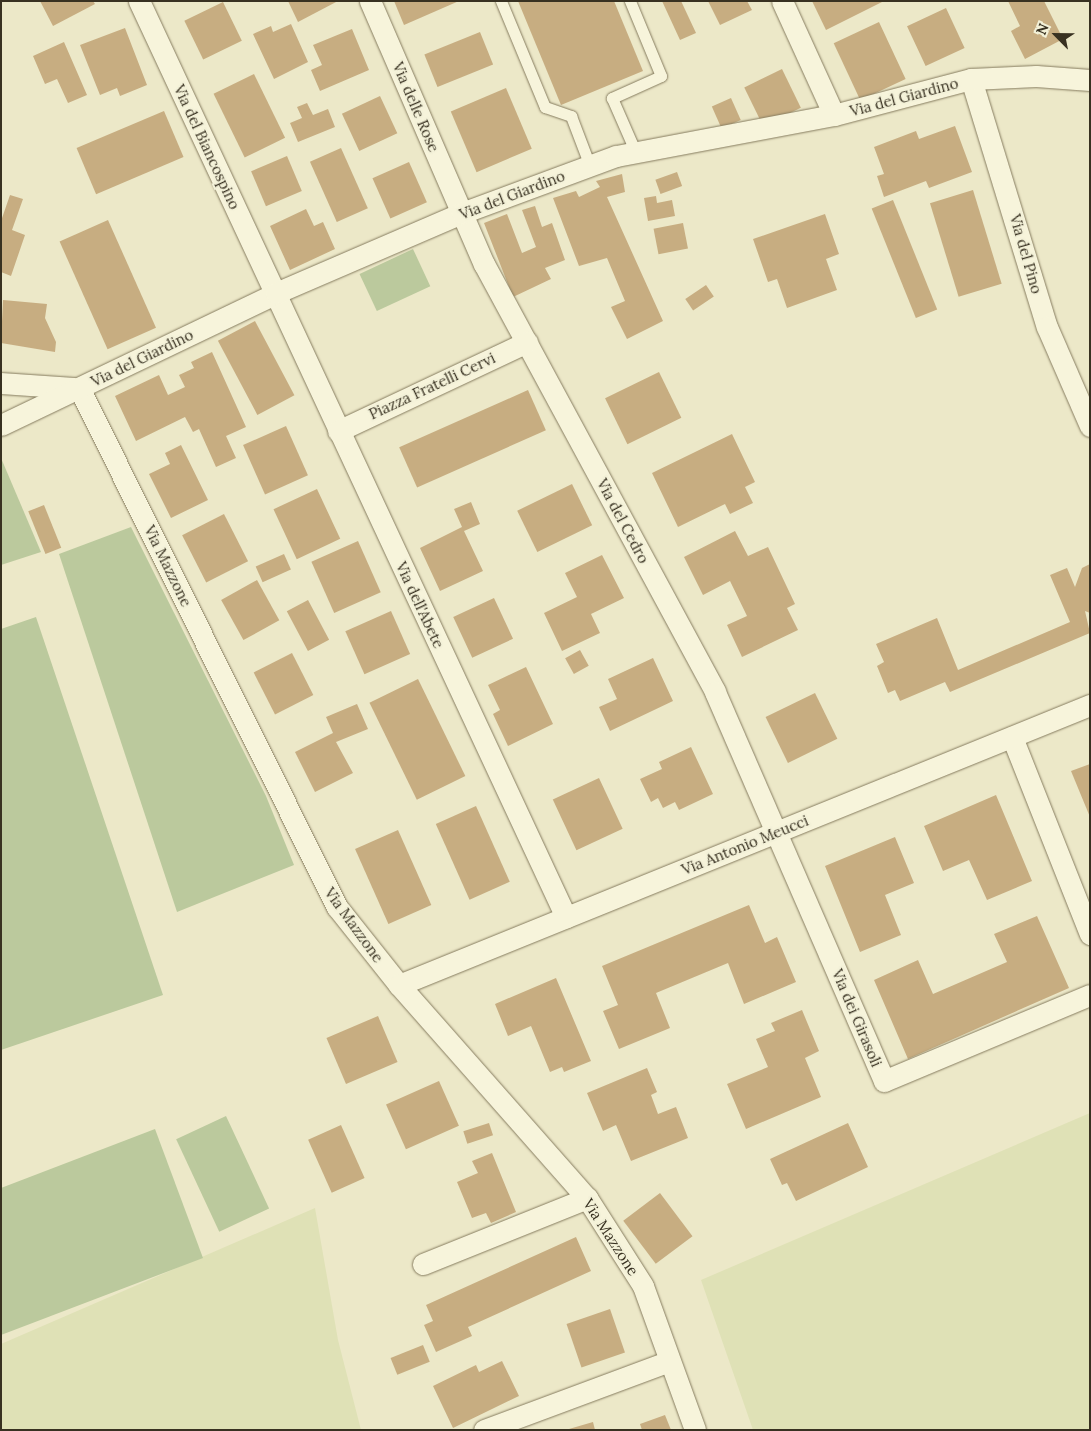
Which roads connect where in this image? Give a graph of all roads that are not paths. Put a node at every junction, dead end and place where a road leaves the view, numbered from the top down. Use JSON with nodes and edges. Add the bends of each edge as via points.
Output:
{"nodes":[{"id":1,"x":139,"y":1,"type":"edge"},
{"id":2,"x":370,"y":1,"type":"edge"},
{"id":3,"x":501,"y":1,"type":"edge"},
{"id":4,"x":630,"y":1,"type":"edge"},
{"id":5,"x":782,"y":1,"type":"edge"},
{"id":6,"x":971,"y":79,"type":"junction"},
{"id":7,"x":1090,"y":80,"type":"edge"},
{"id":8,"x":834,"y":115,"type":"junction"},
{"id":9,"x":636,"y":153,"type":"junction"},
{"id":10,"x":590,"y":166,"type":"junction"},
{"id":11,"x":462,"y":213,"type":"junction"},
{"id":12,"x":276,"y":293,"type":"junction"},
{"id":13,"x":527,"y":342,"type":"junction"},
{"id":14,"x":1,"y":383,"type":"edge"},
{"id":15,"x":80,"y":388,"type":"junction"},
{"id":16,"x":1,"y":425,"type":"edge"},
{"id":17,"x":1090,"y":426,"type":"edge"},
{"id":18,"x":338,"y":431,"type":"junction"},
{"id":19,"x":1090,"y":705,"type":"edge"},
{"id":20,"x":1012,"y":737,"type":"junction"},
{"id":21,"x":776,"y":833,"type":"junction"},
{"id":22,"x":566,"y":917,"type":"junction"},
{"id":23,"x":1090,"y":934,"type":"edge"},
{"id":24,"x":399,"y":985,"type":"junction"},
{"id":25,"x":1090,"y":995,"type":"edge"},
{"id":26,"x":587,"y":1198,"type":"junction"},
{"id":27,"x":423,"y":1264,"type":"dead end"},
{"id":28,"x":670,"y":1361,"type":"junction"},
{"id":29,"x":484,"y":1430,"type":"edge"},
{"id":30,"x":695,"y":1430,"type":"edge"}],
"edges":[{"from":1,"to":12,"type":"street","name":"Via del Biancospino"},
{"from":2,"to":11,"type":"street","name":"Via delle Rose"},
{"from":3,"to":10,"type":"lane","via":[[545,108],[570,116]]},
{"from":4,"to":9,"type":"lane","via":[[661,76],[612,98]]},
{"from":5,"to":8,"type":"street"},
{"from":6,"to":7,"type":"street","name":"Via del Giardino","via":[[1036,76]]},
{"from":6,"to":8,"type":"street","name":"Via del Giardino"},
{"from":6,"to":17,"type":"street","name":"Via del Pino","via":[[1047,328]]},
{"from":8,"to":9,"type":"street","name":"Via del Giardino"},
{"from":9,"to":10,"type":"street","name":"Via del Giardino"},
{"from":10,"to":11,"type":"street","name":"Via del Giardino"},
{"from":11,"to":12,"type":"street","name":"Via del Giardino"},
{"from":11,"to":13,"type":"street","name":"Via del Cedro"},
{"from":12,"to":15,"type":"street","name":"Via del Giardino"},
{"from":12,"to":18,"type":"street","name":"Via dell'Abete"},
{"from":13,"to":18,"type":"street","name":"Piazza Fratelli Cervi"},
{"from":13,"to":21,"type":"street","name":"Via del Cedro","via":[[715,692]]},
{"from":14,"to":15,"type":"street","name":"Via del Giardino"},
{"from":15,"to":16,"type":"street","name":"Via del Giardino"},
{"from":15,"to":24,"type":"street","name":"Via Mazzone","via":[[315,868],[337,906]]},
{"from":18,"to":22,"type":"street","name":"Via dell'Abete"},
{"from":19,"to":20,"type":"street","name":"Via Antonio Meucci"},
{"from":20,"to":21,"type":"street","name":"Via Antonio Meucci"},
{"from":20,"to":23,"type":"street"},
{"from":21,"to":22,"type":"street","name":"Via Antonio Meucci"},
{"from":21,"to":25,"type":"street","name":"Via dei Girasoli","via":[[884,1081]]},
{"from":22,"to":24,"type":"street","name":"Via Antonio Meucci"},
{"from":24,"to":26,"type":"street","name":"Via Mazzone"},
{"from":26,"to":27,"type":"street"},
{"from":26,"to":28,"type":"street","name":"Via Mazzone","via":[[643,1286]]},
{"from":28,"to":29,"type":"street"},
{"from":28,"to":30,"type":"street","name":"Via Mazzone"}]}
